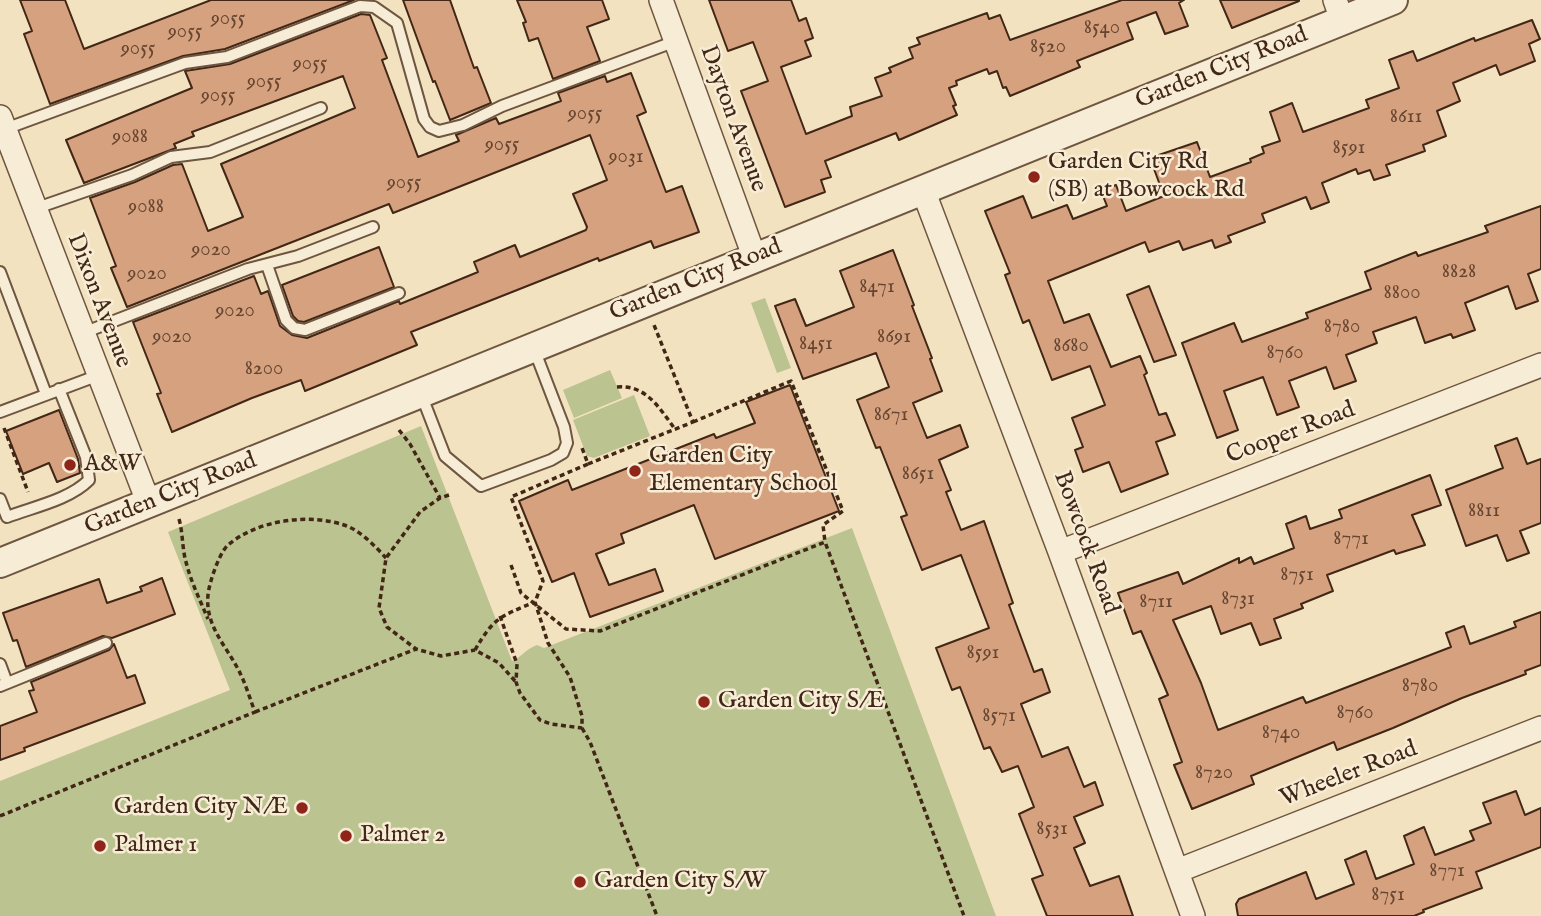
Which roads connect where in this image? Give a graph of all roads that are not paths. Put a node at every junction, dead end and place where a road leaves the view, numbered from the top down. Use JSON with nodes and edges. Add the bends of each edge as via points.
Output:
{"nodes":[{"id":1,"x":661,"y":0,"type":"edge"},
{"id":2,"x":1393,"y":0,"type":"edge"},
{"id":3,"x":1338,"y":10,"type":"edge"},
{"id":4,"x":676,"y":41,"type":"junction"},
{"id":5,"x":321,"y":108,"type":"dead end"},
{"id":6,"x":2,"y":123,"type":"edge"},
{"id":7,"x":923,"y":190,"type":"junction"},
{"id":8,"x":34,"y":209,"type":"junction"},
{"id":9,"x":373,"y":227,"type":"dead end"},
{"id":10,"x":754,"y":256,"type":"junction"},
{"id":11,"x":267,"y":265,"type":"junction"},
{"id":12,"x":0,"y":272,"type":"edge"},
{"id":13,"x":399,"y":293,"type":"dead end"},
{"id":14,"x":83,"y":333,"type":"junction"},
{"id":15,"x":533,"y":349,"type":"junction"},
{"id":16,"x":1541,"y":366,"type":"edge"},
{"id":17,"x":99,"y":375,"type":"junction"},
{"id":18,"x":59,"y":389,"type":"junction"},
{"id":19,"x":46,"y":394,"type":"junction"},
{"id":20,"x":421,"y":394,"type":"junction"},
{"id":21,"x":0,"y":412,"type":"edge"},
{"id":22,"x":0,"y":499,"type":"edge"},
{"id":23,"x":149,"y":503,"type":"junction"},
{"id":24,"x":1060,"y":552,"type":"junction"},
{"id":25,"x":0,"y":563,"type":"edge"},
{"id":26,"x":106,"y":643,"type":"dead end"},
{"id":27,"x":0,"y":664,"type":"edge"},
{"id":28,"x":4,"y":685,"type":"edge"},
{"id":29,"x":1541,"y":728,"type":"edge"},
{"id":30,"x":1177,"y":871,"type":"junction"},
{"id":31,"x":1193,"y":916,"type":"edge"}],
"edges":[{"from":1,"to":4,"type":"street","name":"Dayton Avenue"},
{"from":2,"to":3,"type":"street","name":"Garden City Road"},
{"from":3,"to":7,"type":"street","name":"Garden City Road"},
{"from":4,"to":6,"type":"lane","via":[[439,131],[424,119],[397,23],[386,13],[360,6],[228,57],[185,63]]},
{"from":4,"to":10,"type":"street","name":"Dayton Avenue"},
{"from":5,"to":8,"type":"lane","via":[[210,152],[171,156],[132,175]]},
{"from":6,"to":8,"type":"street","name":"Dixon Avenue"},
{"from":7,"to":10,"type":"street","name":"Garden City Road"},
{"from":7,"to":24,"type":"street","name":"Bowcock Road"},
{"from":8,"to":14,"type":"street","name":"Dixon Avenue"},
{"from":9,"to":11,"type":"lane"},
{"from":10,"to":15,"type":"street","name":"Garden City Road"},
{"from":11,"to":13,"type":"lane","via":[[293,328],[305,330]]},
{"from":11,"to":14,"type":"lane"},
{"from":12,"to":19,"type":"lane"},
{"from":14,"to":17,"type":"street","name":"Dixon Avenue"},
{"from":15,"to":20,"type":"street","name":"Garden City Road"},
{"from":15,"to":20,"type":"lane","via":[[567,443],[563,453],[551,460],[481,486],[445,456]]},
{"from":16,"to":24,"type":"street","name":"Cooper Road"},
{"from":17,"to":18,"type":"lane"},
{"from":17,"to":23,"type":"street","name":"Dixon Avenue"},
{"from":18,"to":19,"type":"lane"},
{"from":18,"to":22,"type":"lane","via":[[86,457],[89,480],[70,493],[7,517]]},
{"from":19,"to":21,"type":"lane"},
{"from":20,"to":23,"type":"street","name":"Garden City Road"},
{"from":23,"to":25,"type":"street","name":"Garden City Road"},
{"from":24,"to":30,"type":"street","name":"Bowcock Road"},
{"from":26,"to":28,"type":"lane"},
{"from":27,"to":28,"type":"lane"},
{"from":29,"to":30,"type":"street","name":"Wheeler Road"},
{"from":30,"to":31,"type":"street","name":"Bowcock Road"}]}
